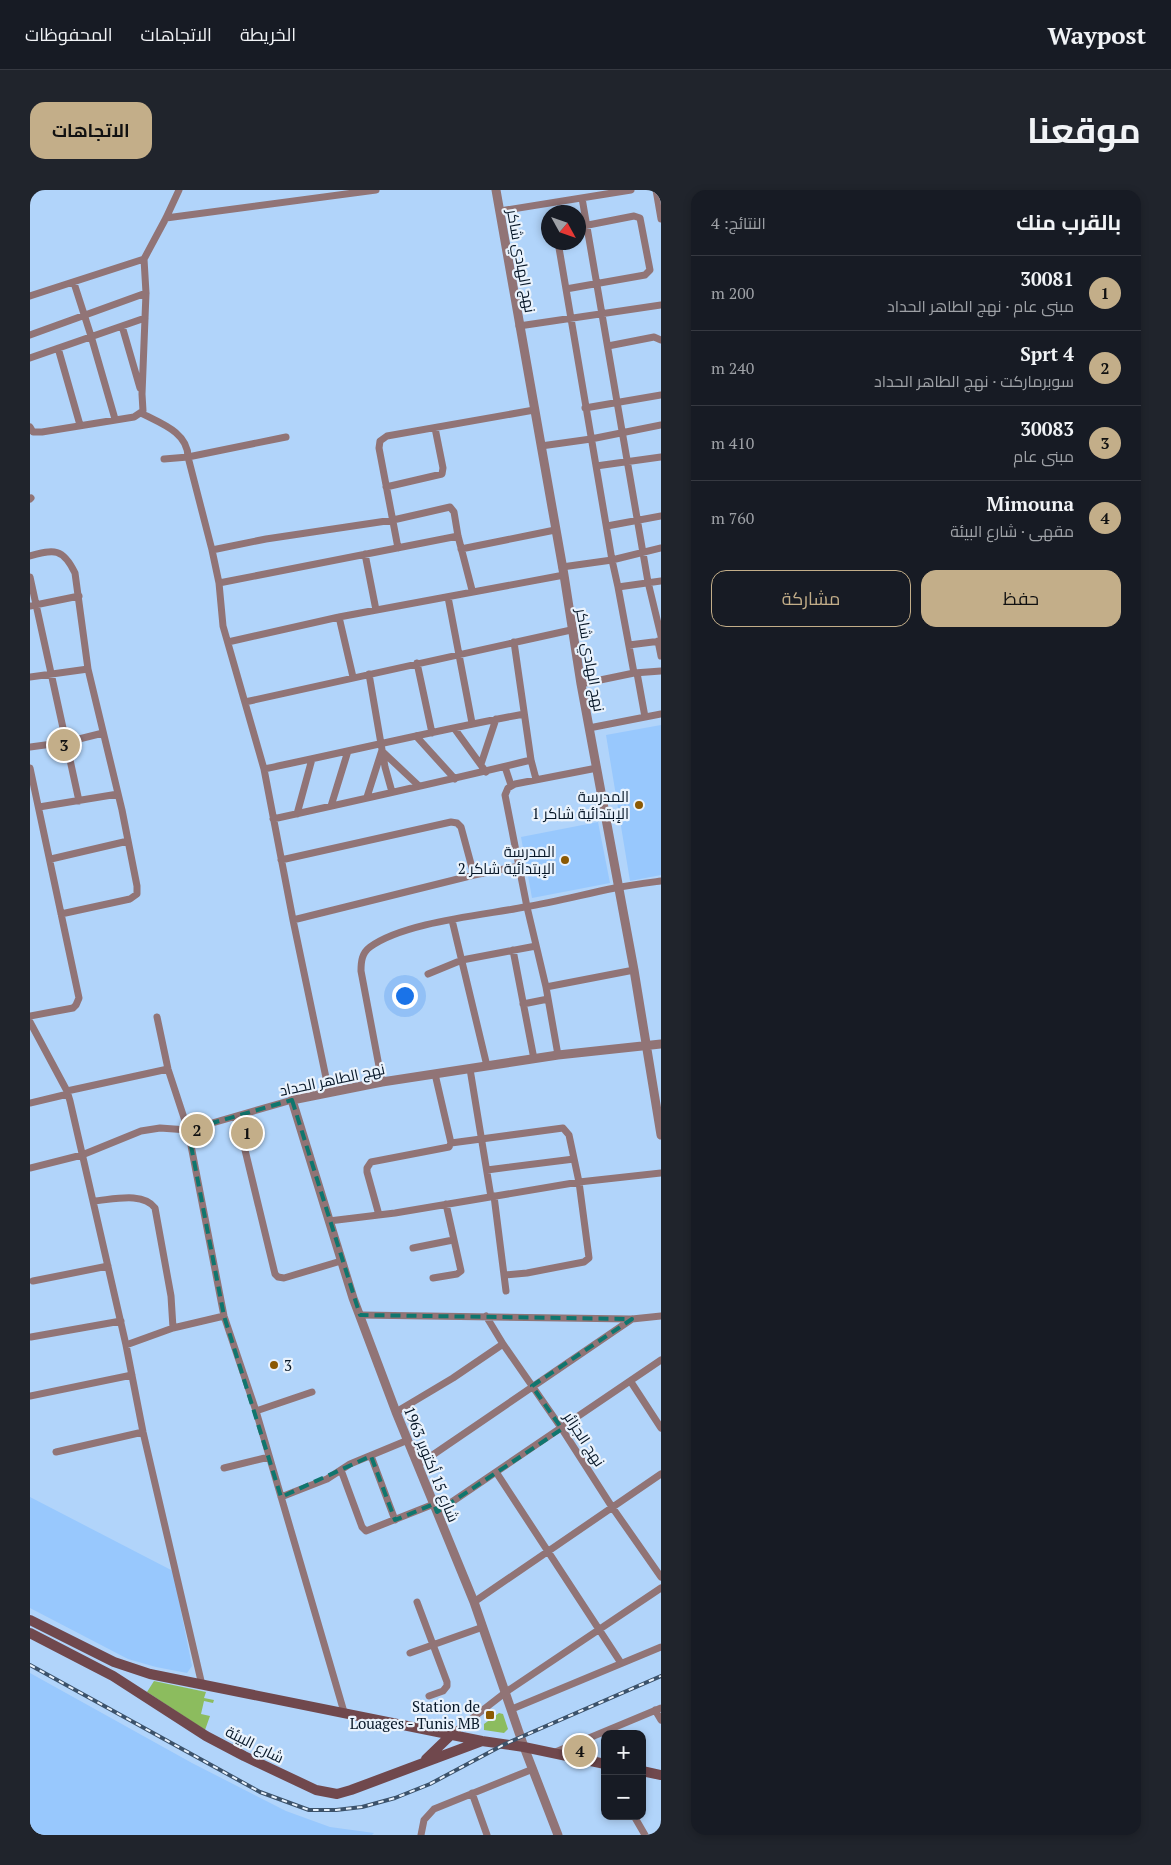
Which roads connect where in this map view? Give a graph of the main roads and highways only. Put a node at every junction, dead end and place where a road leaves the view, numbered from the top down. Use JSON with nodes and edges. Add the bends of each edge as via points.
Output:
{"nodes":[{"id":1,"x":30,"y":1620,"type":"edge"},
{"id":2,"x":30,"y":1633,"type":"edge"},
{"id":3,"x":74,"y":1643,"type":"junction"},
{"id":4,"x":69,"y":1653,"type":"junction"},
{"id":5,"x":452,"y":1734,"type":"junction"},
{"id":6,"x":482,"y":1741,"type":"junction"},
{"id":7,"x":419,"y":1764,"type":"junction"},
{"id":8,"x":601,"y":1764,"type":"edge"},
{"id":9,"x":646,"y":1772,"type":"edge"},
{"id":10,"x":661,"y":1775,"type":"edge"}],
"edges":[{"from":1,"to":3,"type":"main road","name":"شارع البيئة"},
{"from":2,"to":4,"type":"main road","name":"شارع البيئة"},
{"from":3,"to":4,"type":"main road"},
{"from":3,"to":5,"type":"main road","name":"شارع البيئة","via":[[121,1665],[158,1676]]},
{"from":4,"to":7,"type":"main road","name":"شارع البيئة","via":[[113,1676],[206,1736],[316,1790],[337,1794]]},
{"from":5,"to":6,"type":"main road","name":"شارع البيئة"},
{"from":5,"to":7,"type":"main road"},
{"from":6,"to":7,"type":"main road","name":"شارع البيئة"},
{"from":6,"to":8,"type":"main road","name":"شارع البيئة"},
{"from":9,"to":10,"type":"main road"}]}
